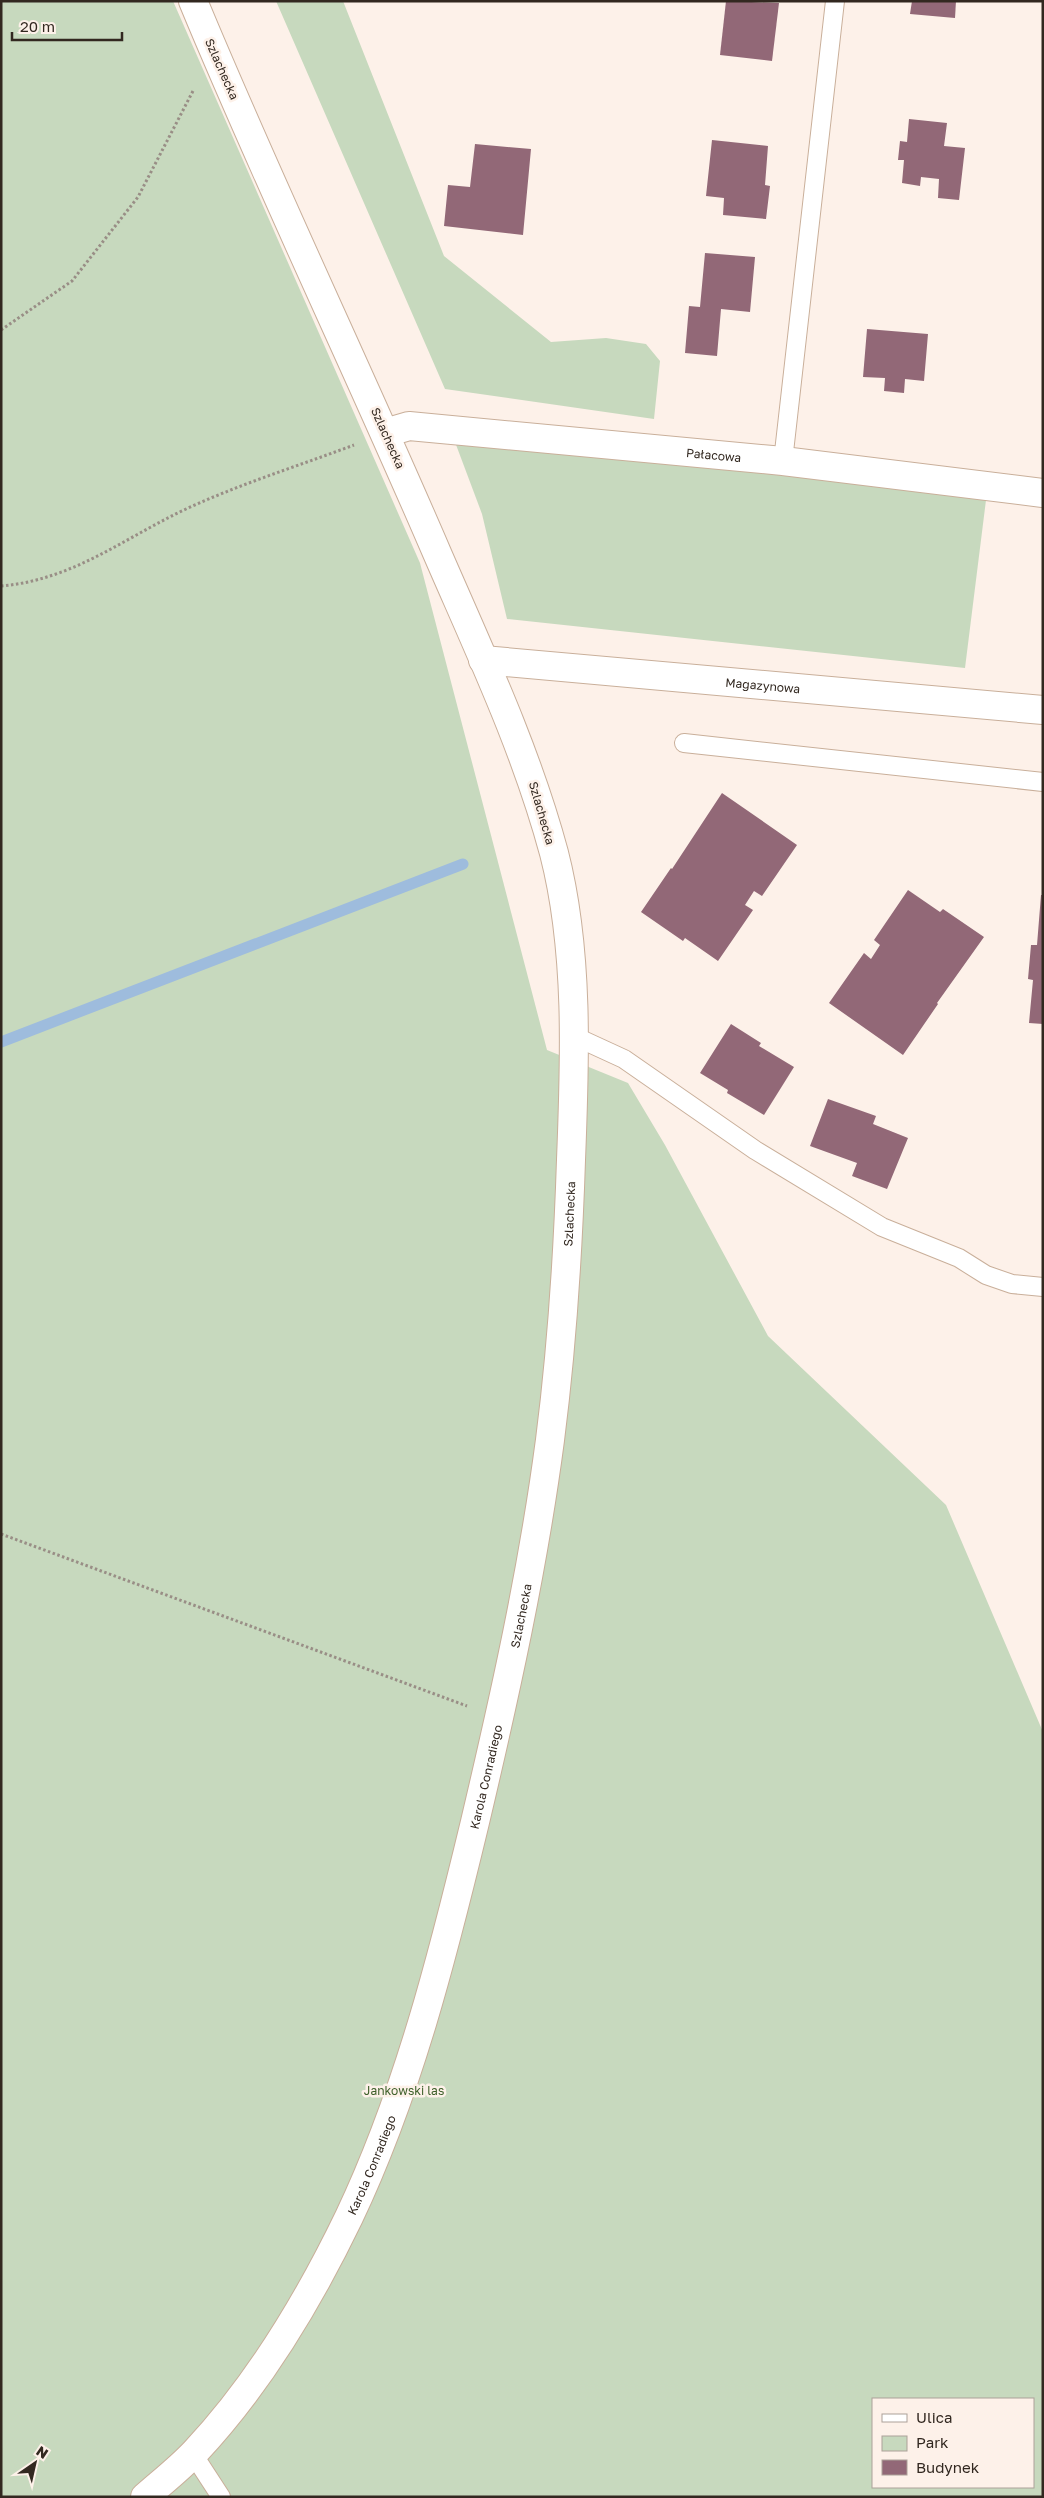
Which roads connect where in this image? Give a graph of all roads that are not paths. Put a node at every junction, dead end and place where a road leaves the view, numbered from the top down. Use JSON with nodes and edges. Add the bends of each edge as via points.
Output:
{"nodes":[{"id":1,"x":193,"y":1,"type":"edge"},
{"id":2,"x":835,"y":1,"type":"edge"},
{"id":3,"x":385,"y":433,"type":"junction"},
{"id":4,"x":783,"y":461,"type":"junction"},
{"id":5,"x":1043,"y":493,"type":"edge"},
{"id":6,"x":483,"y":660,"type":"junction"},
{"id":7,"x":1043,"y":710,"type":"edge"},
{"id":8,"x":684,"y":743,"type":"dead end"},
{"id":9,"x":1043,"y":782,"type":"edge"},
{"id":10,"x":574,"y":1036,"type":"junction"},
{"id":11,"x":1043,"y":1287,"type":"edge"},
{"id":12,"x":507,"y":1688,"type":"joint"},
{"id":13,"x":193,"y":2454,"type":"junction"},
{"id":14,"x":145,"y":2497,"type":"edge"},
{"id":15,"x":221,"y":2497,"type":"edge"}],
"edges":[{"from":1,"to":3,"type":"street","name":"Szlachecka"},
{"from":2,"to":4,"type":"lane"},
{"from":3,"to":4,"type":"street","name":"Pałacowa","via":[[409,426]]},
{"from":3,"to":6,"type":"street","name":"Szlachecka"},
{"from":4,"to":5,"type":"street","name":"Pałacowa"},
{"from":6,"to":7,"type":"street","name":"Magazynowa"},
{"from":6,"to":10,"type":"street","name":"Szlachecka","via":[[527,762],[556,859],[568,931]]},
{"from":8,"to":9,"type":"lane"},
{"from":10,"to":11,"type":"lane","via":[[624,1059],[754,1150],[882,1226],[959,1258],[986,1275],[1012,1284]]},
{"from":10,"to":12,"type":"street","name":"Szlachecka","via":[[568,1258],[550,1438]]},
{"from":12,"to":13,"type":"street","name":"Karola Conradiego","via":[[454,1913],[384,2135],[348,2218],[274,2352]]},
{"from":13,"to":14,"type":"street","name":"Karola Conradiego"},
{"from":13,"to":15,"type":"lane"}]}
